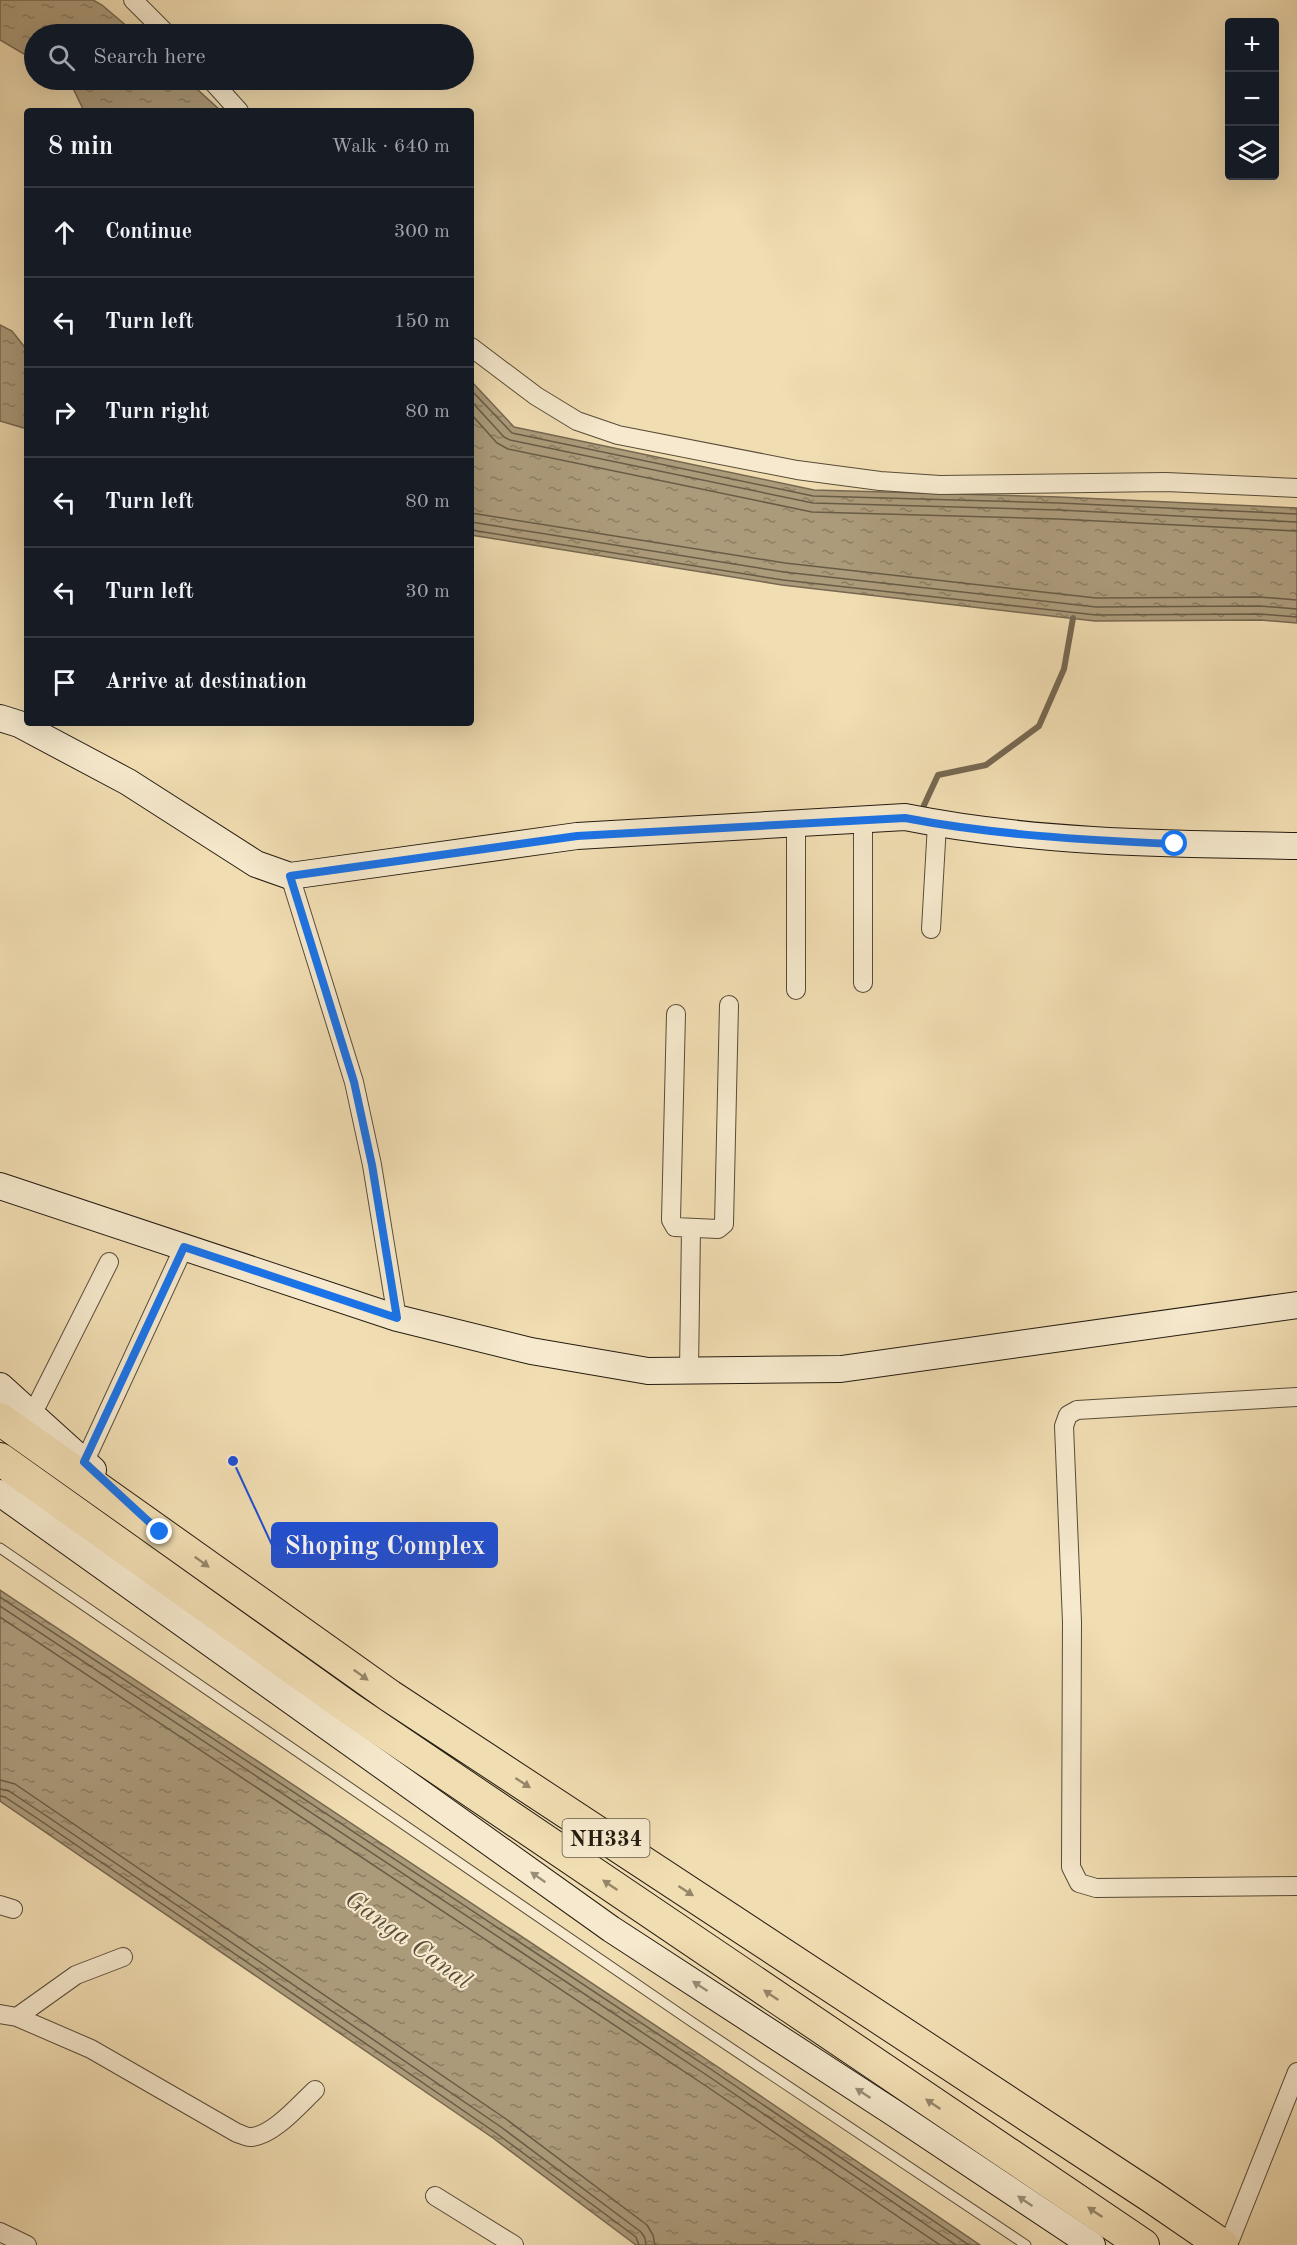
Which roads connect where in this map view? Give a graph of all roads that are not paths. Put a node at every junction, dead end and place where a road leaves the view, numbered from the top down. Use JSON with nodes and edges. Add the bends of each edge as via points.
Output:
{"nodes":[{"id":1,"x":133,"y":0,"type":"edge"},
{"id":2,"x":157,"y":24,"type":"edge"},
{"id":3,"x":220,"y":90,"type":"edge"},
{"id":4,"x":236,"y":108,"type":"edge"},
{"id":5,"x":474,"y":349,"type":"edge"},
{"id":6,"x":1297,"y":488,"type":"edge"},
{"id":7,"x":0,"y":718,"type":"edge"},
{"id":8,"x":24,"y":723,"type":"edge"},
{"id":9,"x":38,"y":728,"type":"edge"},
{"id":10,"x":863,"y":819,"type":"junction"},
{"id":11,"x":796,"y":822,"type":"junction"},
{"id":12,"x":937,"y":824,"type":"junction"},
{"id":13,"x":1297,"y":846,"type":"edge"},
{"id":14,"x":290,"y":876,"type":"junction"},
{"id":15,"x":931,"y":929,"type":"dead end"},
{"id":16,"x":863,"y":983,"type":"dead end"},
{"id":17,"x":796,"y":990,"type":"dead end"},
{"id":18,"x":729,"y":1005,"type":"dead end"},
{"id":19,"x":676,"y":1014,"type":"dead end"},
{"id":20,"x":0,"y":1186,"type":"edge"},
{"id":21,"x":691,"y":1228,"type":"junction"},
{"id":22,"x":184,"y":1247,"type":"junction"},
{"id":23,"x":109,"y":1262,"type":"dead end"},
{"id":24,"x":1297,"y":1305,"type":"edge"},
{"id":25,"x":397,"y":1318,"type":"junction"},
{"id":26,"x":690,"y":1371,"type":"junction"},
{"id":27,"x":0,"y":1386,"type":"edge"},
{"id":28,"x":1297,"y":1397,"type":"edge"},
{"id":29,"x":32,"y":1415,"type":"junction"},
{"id":30,"x":0,"y":1419,"type":"edge"},
{"id":31,"x":0,"y":1459,"type":"edge"},
{"id":32,"x":84,"y":1462,"type":"junction"},
{"id":33,"x":0,"y":1493,"type":"edge"},
{"id":34,"x":160,"y":1532,"type":"junction"},
{"id":35,"x":0,"y":1548,"type":"edge"},
{"id":36,"x":1297,"y":1886,"type":"edge"},
{"id":37,"x":123,"y":1958,"type":"dead end"},
{"id":38,"x":8,"y":2015,"type":"edge"},
{"id":39,"x":1297,"y":2072,"type":"edge"},
{"id":40,"x":315,"y":2090,"type":"dead end"},
{"id":41,"x":435,"y":2196,"type":"dead end"},
{"id":42,"x":0,"y":2232,"type":"edge"},
{"id":43,"x":27,"y":2245,"type":"edge"},
{"id":44,"x":514,"y":2245,"type":"edge"},
{"id":45,"x":1026,"y":2245,"type":"edge"},
{"id":46,"x":1092,"y":2245,"type":"edge"},
{"id":47,"x":1143,"y":2245,"type":"edge"},
{"id":48,"x":1222,"y":2245,"type":"edge"},
{"id":49,"x":1228,"y":2245,"type":"edge"}],
"edges":[{"from":1,"to":2,"type":"street"},
{"from":3,"to":4,"type":"street"},
{"from":5,"to":6,"type":"street","via":[[577,421],[618,435],[797,470],[940,485],[1166,482]]},
{"from":7,"to":8,"type":"street"},
{"from":9,"to":14,"type":"street","via":[[256,864]]},
{"from":10,"to":11,"type":"street"},
{"from":10,"to":12,"type":"street","via":[[905,818]]},
{"from":10,"to":16,"type":"street"},
{"from":11,"to":14,"type":"street","via":[[577,836]]},
{"from":11,"to":17,"type":"street"},
{"from":12,"to":13,"type":"street","via":[[1080,840]]},
{"from":12,"to":15,"type":"street"},
{"from":14,"to":25,"type":"street","via":[[354,1082]]},
{"from":18,"to":21,"type":"street","via":[[724,1224],[718,1229]]},
{"from":19,"to":21,"type":"street","via":[[671,1220],[675,1227]]},
{"from":20,"to":22,"type":"street"},
{"from":21,"to":26,"type":"street"},
{"from":22,"to":25,"type":"street"},
{"from":22,"to":32,"type":"street"},
{"from":23,"to":29,"type":"street"},
{"from":24,"to":26,"type":"street","via":[[841,1369]]},
{"from":25,"to":26,"type":"street","via":[[531,1351],[648,1371]]},
{"from":27,"to":29,"type":"street"},
{"from":28,"to":36,"type":"street","via":[[1077,1410],[1068,1415],[1064,1426],[1072,1622],[1071,1867],[1079,1883],[1096,1888]]},
{"from":29,"to":32,"type":"street"},
{"from":30,"to":34,"type":"highway","number":"NH334"},
{"from":47,"to":31,"type":"highway","number":"NH334","one_way":true,"via":[[349,1708]]},
{"from":32,"to":34,"type":"street"},
{"from":46,"to":33,"type":"street","one_way":true,"via":[[611,1929]]},
{"from":34,"to":48,"type":"highway","number":"NH334","one_way":true,"via":[[390,1696]]},
{"from":35,"to":45,"type":"lane"},
{"from":37,"to":38,"type":"street","via":[[76,1975]]},
{"from":38,"to":40,"type":"street","via":[[91,2049],[250,2137],[275,2127]]},
{"from":39,"to":49,"type":"street"},
{"from":41,"to":44,"type":"street"},
{"from":42,"to":43,"type":"street"}]}
